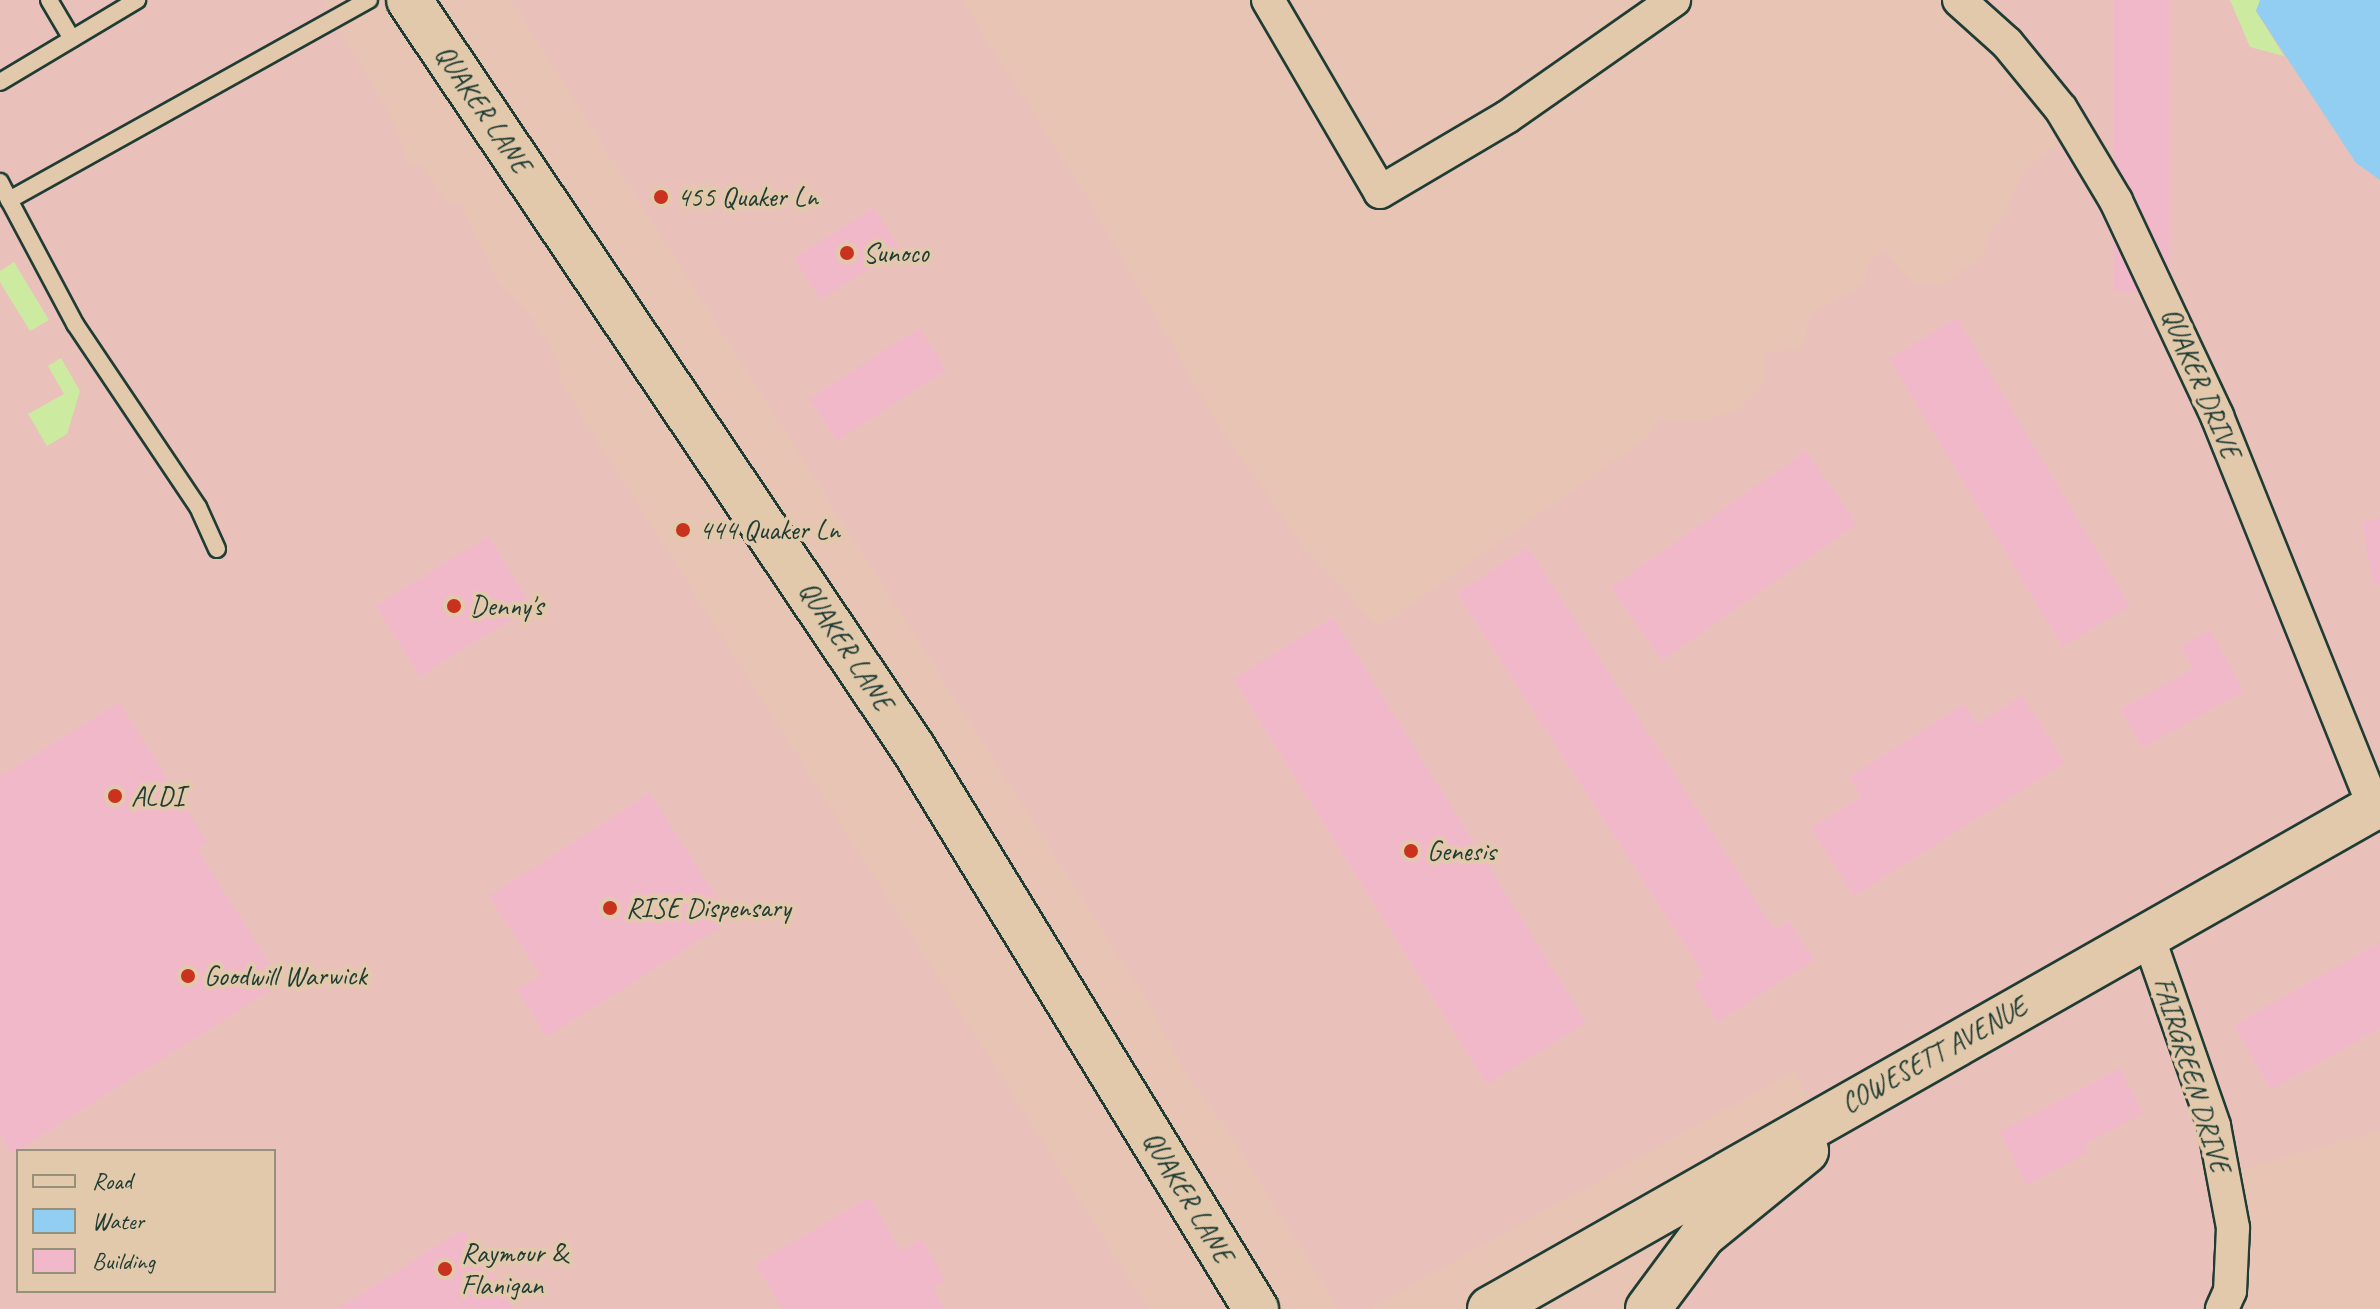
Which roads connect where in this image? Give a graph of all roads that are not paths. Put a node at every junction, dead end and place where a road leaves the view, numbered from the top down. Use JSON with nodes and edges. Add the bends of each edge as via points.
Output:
{"nodes":[{"id":1,"x":49,"y":0,"type":"edge"},
{"id":2,"x":137,"y":0,"type":"edge"},
{"id":3,"x":369,"y":0,"type":"edge"},
{"id":4,"x":409,"y":0,"type":"edge"},
{"id":5,"x":1268,"y":0,"type":"edge"},
{"id":6,"x":1674,"y":0,"type":"edge"},
{"id":7,"x":1959,"y":0,"type":"edge"},
{"id":8,"x":72,"y":39,"type":"junction"},
{"id":9,"x":0,"y":82,"type":"edge"},
{"id":10,"x":0,"y":182,"type":"edge"},
{"id":11,"x":9,"y":200,"type":"junction"},
{"id":12,"x":217,"y":549,"type":"dead end"},
{"id":13,"x":2377,"y":805,"type":"edge"},
{"id":14,"x":2148,"y":936,"type":"junction"},
{"id":15,"x":1898,"y":1074,"type":"junction"},
{"id":16,"x":1256,"y":1309,"type":"edge"},
{"id":17,"x":1490,"y":1309,"type":"edge"},
{"id":18,"x":1648,"y":1309,"type":"edge"},
{"id":19,"x":2222,"y":1309,"type":"edge"}],
"edges":[{"from":1,"to":8,"type":"lane"},
{"from":2,"to":8,"type":"lane"},
{"from":3,"to":11,"type":"lane"},
{"from":4,"to":16,"type":"main road","name":"QUAKER LANE","via":[[913,748]]},
{"from":5,"to":6,"type":"street","via":[[1380,192],[1507,117]]},
{"from":7,"to":13,"type":"street","name":"QUAKER DRIVE","via":[[2007,43],[2061,109],[2116,201],[2217,416]]},
{"from":8,"to":9,"type":"lane"},
{"from":10,"to":11,"type":"lane"},
{"from":11,"to":12,"type":"lane","via":[[75,324],[198,507]]},
{"from":13,"to":14,"type":"main road","name":"COWESETT AVENUE"},
{"from":14,"to":15,"type":"main road","name":"COWESETT AVENUE"},
{"from":14,"to":19,"type":"street","name":"FAIRGREEN DRIVE","via":[[2214,1126],[2233,1228],[2230,1291]]},
{"from":15,"to":17,"type":"main road","name":"COWESETT AVENUE"},
{"from":15,"to":18,"type":"main road","via":[[1703,1235]]}]}
